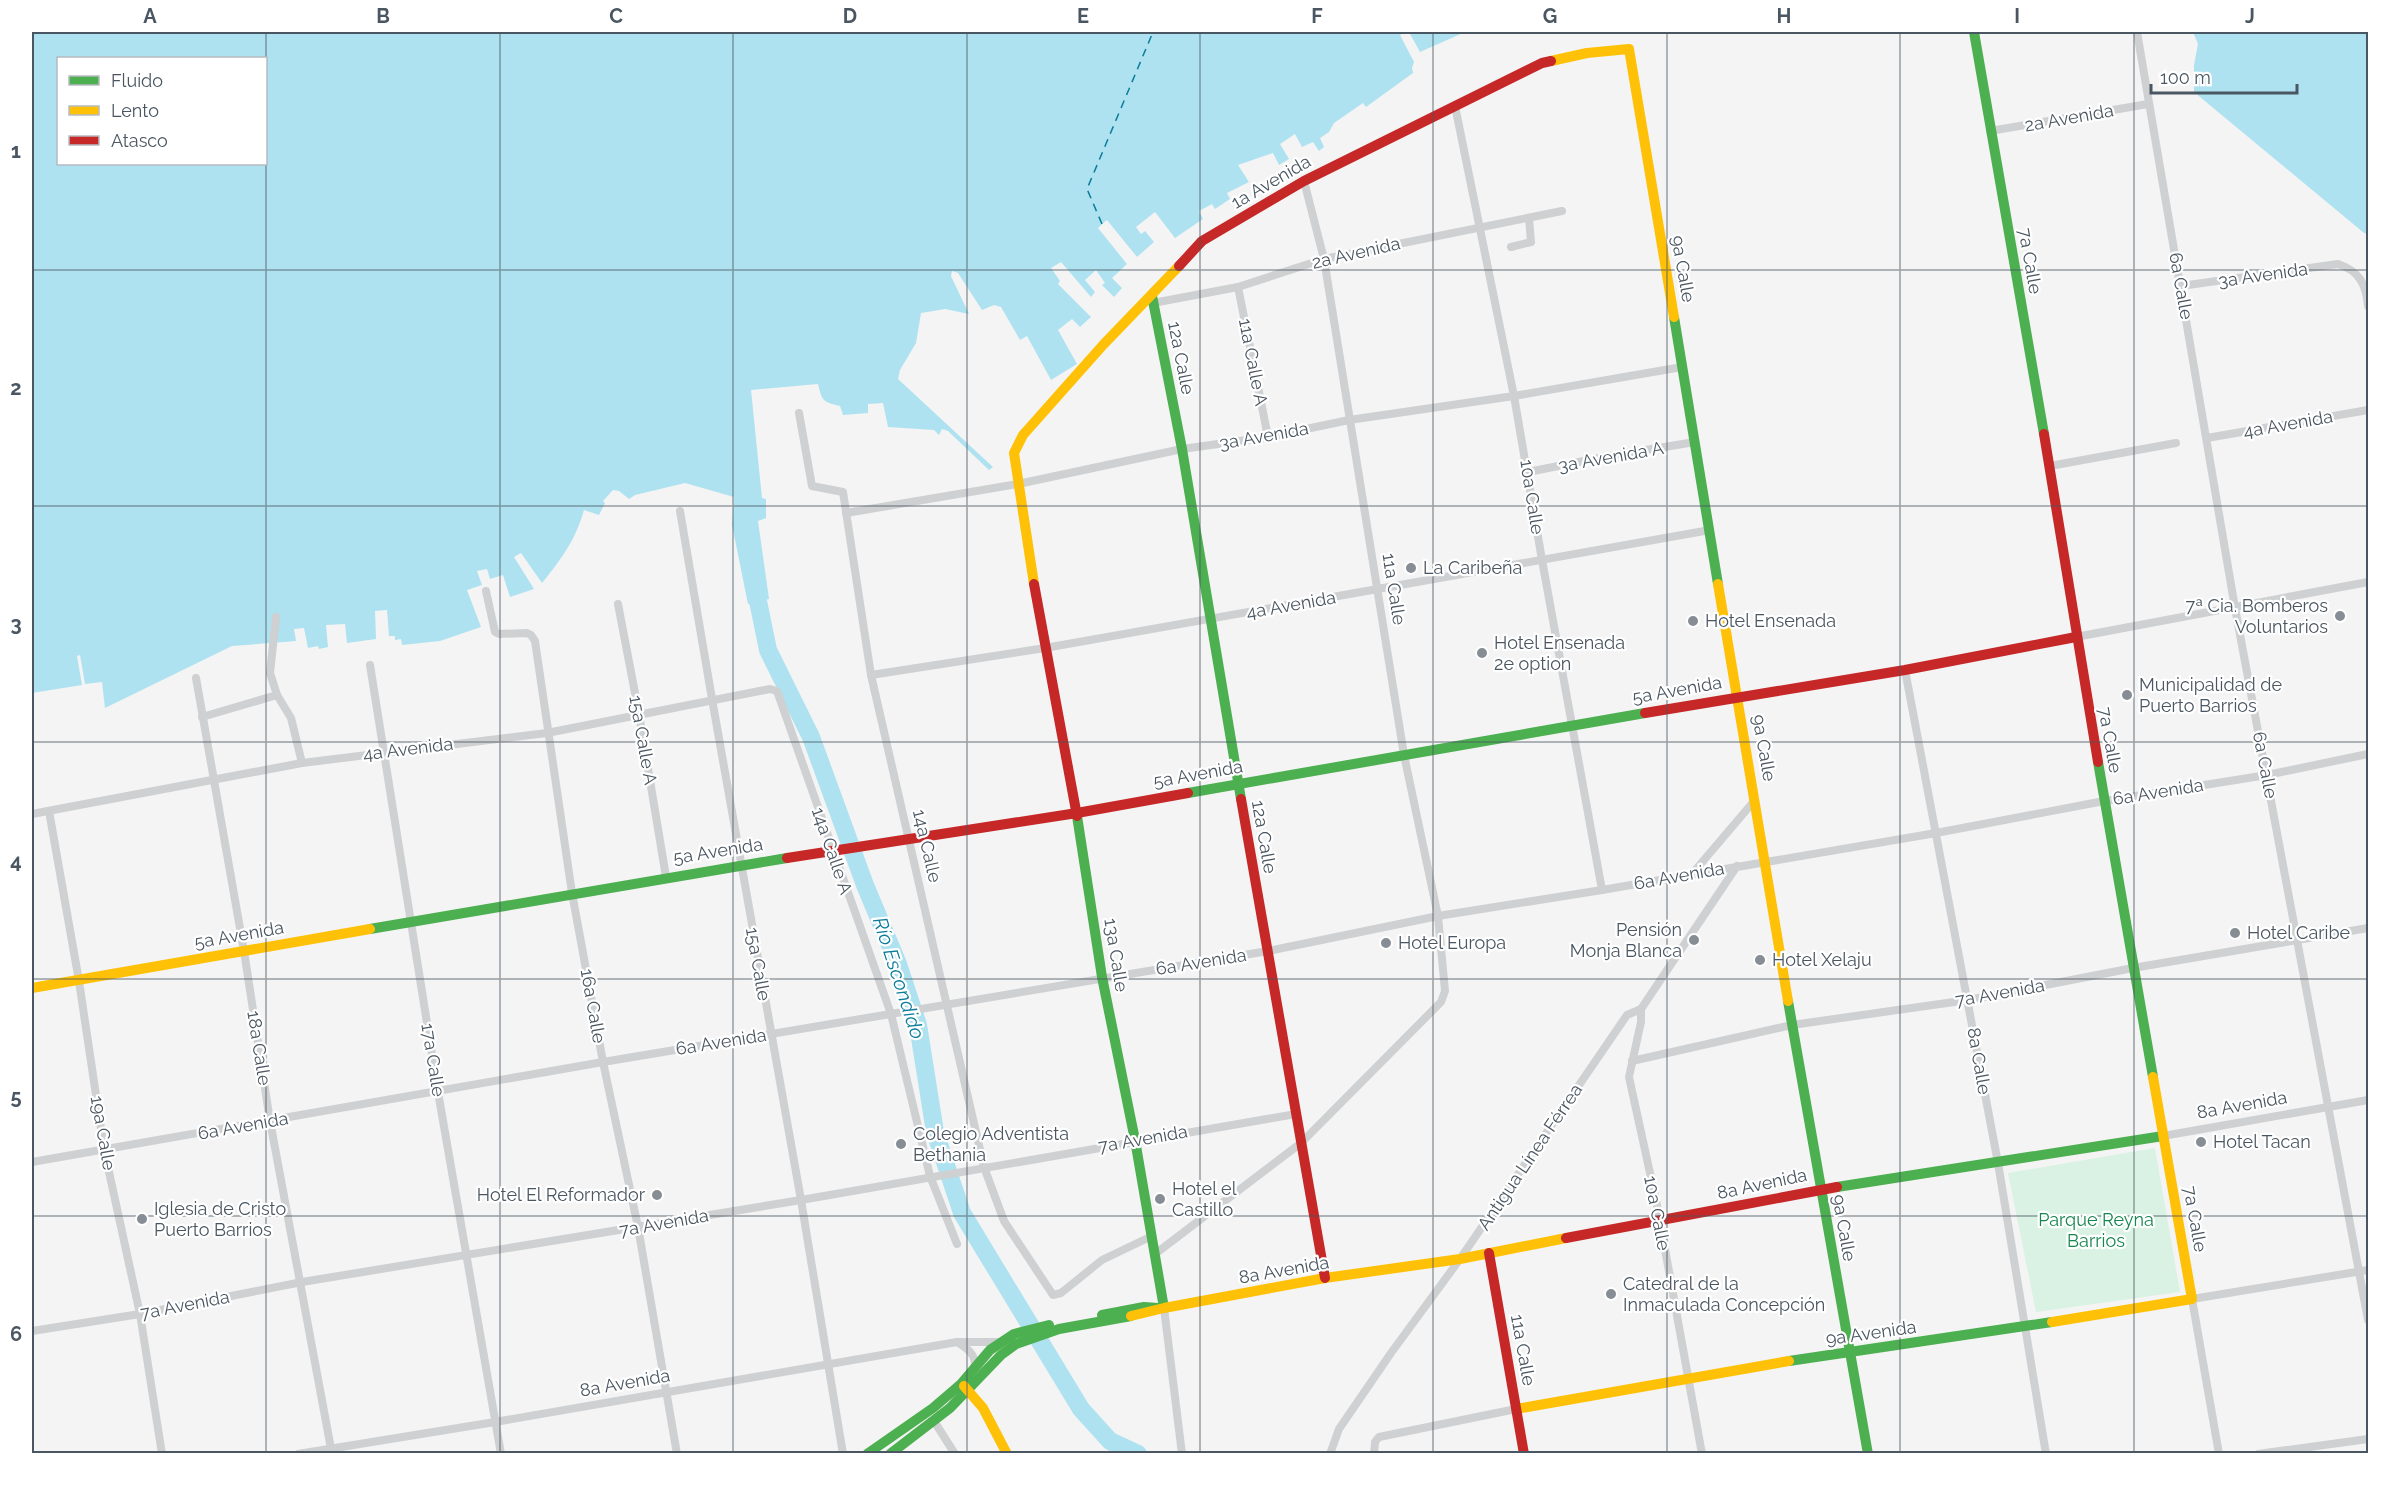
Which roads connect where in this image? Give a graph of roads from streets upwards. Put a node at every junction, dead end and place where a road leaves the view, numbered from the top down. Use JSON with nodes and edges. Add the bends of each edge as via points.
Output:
{"nodes":[{"id":1,"x":1974,"y":32,"type":"edge"},
{"id":2,"x":2137,"y":32,"type":"edge"},
{"id":3,"x":1629,"y":49,"type":"joint"},
{"id":4,"x":2148,"y":104,"type":"junction"},
{"id":5,"x":1455,"y":106,"type":"junction"},
{"id":6,"x":1990,"y":131,"type":"junction"},
{"id":7,"x":1304,"y":181,"type":"junction"},
{"id":8,"x":1562,"y":211,"type":"dead end"},
{"id":9,"x":1529,"y":218,"type":"junction"},
{"id":10,"x":1479,"y":226,"type":"junction"},
{"id":11,"x":1511,"y":247,"type":"dead end"},
{"id":12,"x":1324,"y":258,"type":"junction"},
{"id":13,"x":2181,"y":286,"type":"junction"},
{"id":14,"x":1238,"y":287,"type":"junction"},
{"id":15,"x":1152,"y":299,"type":"junction"},
{"id":16,"x":2368,"y":306,"type":"edge"},
{"id":17,"x":1682,"y":366,"type":"junction"},
{"id":18,"x":1514,"y":396,"type":"junction"},
{"id":19,"x":2368,"y":410,"type":"edge"},
{"id":20,"x":799,"y":413,"type":"dead end"},
{"id":21,"x":1349,"y":420,"type":"junction"},
{"id":22,"x":1269,"y":437,"type":"junction"},
{"id":23,"x":2207,"y":438,"type":"junction"},
{"id":24,"x":1695,"y":442,"type":"junction"},
{"id":25,"x":2176,"y":443,"type":"dead end"},
{"id":26,"x":1182,"y":449,"type":"junction"},
{"id":27,"x":1014,"y":462,"type":"joint"},
{"id":28,"x":2050,"y":466,"type":"junction"},
{"id":29,"x":1528,"y":472,"type":"junction"},
{"id":30,"x":1018,"y":484,"type":"junction"},
{"id":31,"x":680,"y":511,"type":"dead end"},
{"id":32,"x":846,"y":513,"type":"junction"},
{"id":33,"x":1710,"y":530,"type":"junction"},
{"id":34,"x":1542,"y":560,"type":"junction"},
{"id":35,"x":2368,"y":582,"type":"edge"},
{"id":36,"x":1377,"y":589,"type":"junction"},
{"id":37,"x":486,"y":591,"type":"dead end"},
{"id":38,"x":618,"y":603,"type":"dead end"},
{"id":39,"x":2235,"y":608,"type":"junction"},
{"id":40,"x":276,"y":617,"type":"dead end"},
{"id":41,"x":1209,"y":619,"type":"junction"},
{"id":42,"x":2076,"y":638,"type":"junction"},
{"id":43,"x":1045,"y":648,"type":"junction"},
{"id":44,"x":370,"y":665,"type":"dead end"},
{"id":45,"x":1905,"y":670,"type":"junction"},
{"id":46,"x":871,"y":675,"type":"junction"},
{"id":47,"x":196,"y":678,"type":"dead end"},
{"id":48,"x":277,"y":695,"type":"junction"},
{"id":49,"x":1738,"y":697,"type":"junction"},
{"id":50,"x":781,"y":698,"type":"joint"},
{"id":51,"x":712,"y":699,"type":"junction"},
{"id":52,"x":639,"y":714,"type":"junction"},
{"id":53,"x":202,"y":717,"type":"junction"},
{"id":54,"x":1572,"y":724,"type":"junction"},
{"id":55,"x":547,"y":733,"type":"junction"},
{"id":56,"x":385,"y":751,"type":"junction"},
{"id":57,"x":2368,"y":754,"type":"edge"},
{"id":58,"x":1404,"y":755,"type":"junction"},
{"id":59,"x":302,"y":763,"type":"junction"},
{"id":60,"x":2266,"y":775,"type":"junction"},
{"id":61,"x":212,"y":779,"type":"junction"},
{"id":62,"x":1238,"y":783,"type":"junction"},
{"id":63,"x":1755,"y":800,"type":"junction"},
{"id":64,"x":2104,"y":801,"type":"junction"},
{"id":65,"x":49,"y":811,"type":"junction"},
{"id":66,"x":1077,"y":813,"type":"junction"},
{"id":67,"x":32,"y":814,"type":"edge"},
{"id":68,"x":1936,"y":833,"type":"junction"},
{"id":69,"x":909,"y":839,"type":"junction"},
{"id":70,"x":837,"y":850,"type":"junction"},
{"id":71,"x":1766,"y":861,"type":"junction"},
{"id":72,"x":741,"y":864,"type":"junction"},
{"id":73,"x":1737,"y":866,"type":"junction"},
{"id":74,"x":1691,"y":874,"type":"junction"},
{"id":75,"x":666,"y":877,"type":"junction"},
{"id":76,"x":1602,"y":890,"type":"junction"},
{"id":77,"x":572,"y":893,"type":"junction"},
{"id":78,"x":1438,"y":916,"type":"junction"},
{"id":79,"x":410,"y":920,"type":"junction"},
{"id":80,"x":2368,"y":928,"type":"edge"},
{"id":81,"x":2298,"y":941,"type":"junction"},
{"id":82,"x":244,"y":951,"type":"junction"},
{"id":83,"x":1268,"y":951,"type":"junction"},
{"id":84,"x":2133,"y":968,"type":"junction"},
{"id":85,"x":1102,"y":977,"type":"junction"},
{"id":86,"x":80,"y":981,"type":"junction"},
{"id":87,"x":32,"y":988,"type":"edge"},
{"id":88,"x":1968,"y":1000,"type":"junction"},
{"id":89,"x":941,"y":1005,"type":"junction"},
{"id":90,"x":1641,"y":1009,"type":"junction"},
{"id":91,"x":892,"y":1014,"type":"junction"},
{"id":92,"x":1792,"y":1025,"type":"junction"},
{"id":93,"x":771,"y":1034,"type":"junction"},
{"id":94,"x":1632,"y":1060,"type":"junction"},
{"id":95,"x":603,"y":1062,"type":"junction"},
{"id":96,"x":438,"y":1092,"type":"junction"},
{"id":97,"x":2368,"y":1100,"type":"edge"},
{"id":98,"x":2330,"y":1107,"type":"junction"},
{"id":99,"x":1296,"y":1114,"type":"junction"},
{"id":100,"x":270,"y":1121,"type":"junction"},
{"id":101,"x":2163,"y":1136,"type":"junction"},
{"id":102,"x":1135,"y":1140,"type":"junction"},
{"id":103,"x":1301,"y":1143,"type":"junction"},
{"id":104,"x":104,"y":1149,"type":"junction"},
{"id":105,"x":32,"y":1162,"type":"edge"},
{"id":106,"x":1998,"y":1163,"type":"junction"},
{"id":107,"x":984,"y":1167,"type":"junction"},
{"id":108,"x":934,"y":1176,"type":"junction"},
{"id":109,"x":1821,"y":1189,"type":"junction"},
{"id":110,"x":801,"y":1200,"type":"junction"},
{"id":111,"x":1659,"y":1222,"type":"junction"},
{"id":112,"x":638,"y":1227,"type":"junction"},
{"id":113,"x":1152,"y":1236,"type":"junction"},
{"id":114,"x":957,"y":1244,"type":"dead end"},
{"id":115,"x":1489,"y":1253,"type":"junction"},
{"id":116,"x":1155,"y":1254,"type":"junction"},
{"id":117,"x":467,"y":1255,"type":"junction"},
{"id":118,"x":1460,"y":1259,"type":"junction"},
{"id":119,"x":2364,"y":1271,"type":"edge"},
{"id":120,"x":1325,"y":1278,"type":"junction"},
{"id":121,"x":302,"y":1282,"type":"junction"},
{"id":122,"x":2192,"y":1299,"type":"junction"},
{"id":123,"x":1164,"y":1308,"type":"junction"},
{"id":124,"x":140,"y":1314,"type":"junction"},
{"id":125,"x":2368,"y":1320,"type":"edge"},
{"id":126,"x":2025,"y":1326,"type":"junction"},
{"id":127,"x":32,"y":1331,"type":"edge"},
{"id":128,"x":1026,"y":1334,"type":"junction"},
{"id":129,"x":957,"y":1342,"type":"junction"},
{"id":130,"x":1003,"y":1342,"type":"junction"},
{"id":131,"x":1849,"y":1351,"type":"junction"},
{"id":132,"x":827,"y":1364,"type":"junction"},
{"id":133,"x":975,"y":1368,"type":"junction"},
{"id":134,"x":1689,"y":1378,"type":"junction"},
{"id":135,"x":965,"y":1387,"type":"junction"},
{"id":136,"x":667,"y":1392,"type":"junction"},
{"id":137,"x":1516,"y":1409,"type":"junction"},
{"id":138,"x":934,"y":1421,"type":"junction"},
{"id":139,"x":495,"y":1422,"type":"junction"},
{"id":140,"x":2368,"y":1439,"type":"edge"},
{"id":141,"x":332,"y":1450,"type":"edge"},
{"id":142,"x":162,"y":1454,"type":"edge"},
{"id":143,"x":298,"y":1454,"type":"edge"},
{"id":144,"x":501,"y":1454,"type":"edge"},
{"id":145,"x":677,"y":1454,"type":"edge"},
{"id":146,"x":843,"y":1454,"type":"edge"},
{"id":147,"x":867,"y":1454,"type":"edge"},
{"id":148,"x":890,"y":1454,"type":"edge"},
{"id":149,"x":955,"y":1454,"type":"edge"},
{"id":150,"x":1007,"y":1454,"type":"edge"},
{"id":151,"x":1182,"y":1454,"type":"edge"},
{"id":152,"x":1330,"y":1454,"type":"edge"},
{"id":153,"x":1374,"y":1454,"type":"edge"},
{"id":154,"x":1524,"y":1454,"type":"edge"},
{"id":155,"x":1702,"y":1454,"type":"edge"},
{"id":156,"x":1868,"y":1454,"type":"edge"},
{"id":157,"x":2046,"y":1454,"type":"edge"},
{"id":158,"x":2219,"y":1454,"type":"edge"},
{"id":159,"x":2258,"y":1454,"type":"edge"}],
"edges":[{"from":1,"to":6,"type":"street","name":"7a Calle"},
{"from":2,"to":4,"type":"street","name":"6a Calle"},
{"from":3,"to":5,"type":"street","name":"1a Avenida","via":[[1587,52],[1542,63]]},
{"from":3,"to":17,"type":"street","name":"9a Calle"},
{"from":4,"to":6,"type":"street","name":"2a Avenida"},
{"from":4,"to":13,"type":"street","name":"6a Calle"},
{"from":5,"to":7,"type":"street","name":"1a Avenida"},
{"from":5,"to":10,"type":"street","name":"10a Calle"},
{"from":6,"to":28,"type":"street","name":"7a Calle"},
{"from":7,"to":12,"type":"street","name":"11a Calle"},
{"from":7,"to":15,"type":"street","name":"1a Avenida","via":[[1202,241]]},
{"from":8,"to":9,"type":"street","name":"2a Avenida"},
{"from":9,"to":10,"type":"street","name":"2a Avenida"},
{"from":9,"to":11,"type":"street","via":[[1531,242]]},
{"from":10,"to":12,"type":"street","name":"2a Avenida"},
{"from":10,"to":18,"type":"street","name":"10a Calle"},
{"from":12,"to":14,"type":"street","name":"2a Avenida"},
{"from":12,"to":21,"type":"street","name":"11a Calle"},
{"from":13,"to":16,"type":"street","name":"3a Avenida","via":[[2338,264],[2360,277]]},
{"from":13,"to":23,"type":"street","name":"6a Calle"},
{"from":14,"to":15,"type":"street","name":"2a Avenida"},
{"from":14,"to":22,"type":"street","name":"11a Calle A"},
{"from":15,"to":26,"type":"street","name":"12a Calle"},
{"from":15,"to":27,"type":"street","name":"1a Avenida","via":[[1103,345],[1023,435]]},
{"from":17,"to":18,"type":"street","name":"3a Avenida"},
{"from":17,"to":24,"type":"street","name":"9a Calle"},
{"from":18,"to":21,"type":"street","name":"3a Avenida"},
{"from":18,"to":29,"type":"street","name":"10a Calle"},
{"from":19,"to":23,"type":"street","name":"4a Avenida"},
{"from":20,"to":32,"type":"street","name":"14a Calle","via":[[812,486],[843,492]]},
{"from":21,"to":22,"type":"street","name":"3a Avenida"},
{"from":21,"to":36,"type":"street","name":"11a Calle"},
{"from":22,"to":26,"type":"street","name":"3a Avenida"},
{"from":23,"to":39,"type":"street","name":"6a Calle"},
{"from":24,"to":29,"type":"street","name":"3a Avenida A"},
{"from":24,"to":33,"type":"street","name":"9a Calle"},
{"from":25,"to":28,"type":"street"},
{"from":26,"to":30,"type":"street","name":"3a Avenida"},
{"from":26,"to":41,"type":"street","name":"12a Calle"},
{"from":27,"to":30,"type":"street","name":"13a Calle"},
{"from":28,"to":42,"type":"street","name":"7a Calle"},
{"from":29,"to":34,"type":"street","name":"10a Calle"},
{"from":30,"to":32,"type":"street","name":"3a Avenida"},
{"from":30,"to":43,"type":"street","name":"13a Calle"},
{"from":31,"to":51,"type":"street","name":"15a Calle"},
{"from":32,"to":46,"type":"street","name":"14a Calle"},
{"from":33,"to":34,"type":"street","name":"4a Avenida"},
{"from":33,"to":49,"type":"street","name":"9a Calle"},
{"from":34,"to":36,"type":"street","name":"4a Avenida"},
{"from":34,"to":54,"type":"street","name":"10a Calle"},
{"from":35,"to":39,"type":"street","name":"5a Avenida"},
{"from":36,"to":41,"type":"street","name":"4a Avenida"},
{"from":36,"to":58,"type":"street","name":"11a Calle"},
{"from":37,"to":55,"type":"street","name":"16a Calle","via":[[495,632],[527,633],[535,641]]},
{"from":38,"to":52,"type":"street","name":"15a Calle A"},
{"from":39,"to":42,"type":"street","name":"5a Avenida"},
{"from":39,"to":60,"type":"street","name":"6a Calle"},
{"from":40,"to":48,"type":"street","via":[[270,664]]},
{"from":41,"to":43,"type":"street","name":"4a Avenida"},
{"from":41,"to":62,"type":"street","name":"12a Calle"},
{"from":42,"to":45,"type":"street","name":"5a Avenida"},
{"from":42,"to":64,"type":"street","name":"7a Calle"},
{"from":43,"to":46,"type":"street","name":"4a Avenida"},
{"from":43,"to":66,"type":"street","name":"13a Calle"},
{"from":44,"to":56,"type":"street","name":"17a Calle"},
{"from":45,"to":49,"type":"street","name":"5a Avenida"},
{"from":45,"to":68,"type":"street","name":"8a Calle"},
{"from":46,"to":69,"type":"street","name":"14a Calle"},
{"from":47,"to":53,"type":"street","name":"18a Calle"},
{"from":48,"to":53,"type":"street"},
{"from":48,"to":59,"type":"street","via":[[291,718]]},
{"from":49,"to":54,"type":"street","name":"5a Avenida"},
{"from":49,"to":63,"type":"street","name":"9a Calle"},
{"from":50,"to":51,"type":"street","name":"4a Avenida","via":[[770,689]]},
{"from":50,"to":70,"type":"street","name":"14a Calle A"},
{"from":51,"to":52,"type":"street","name":"4a Avenida"},
{"from":51,"to":72,"type":"street","name":"15a Calle"},
{"from":52,"to":55,"type":"street","name":"4a Avenida"},
{"from":52,"to":75,"type":"street","name":"15a Calle A"},
{"from":53,"to":61,"type":"street","name":"18a Calle"},
{"from":54,"to":58,"type":"street","name":"5a Avenida"},
{"from":54,"to":76,"type":"street","name":"10a Calle"},
{"from":55,"to":56,"type":"street","name":"4a Avenida"},
{"from":55,"to":77,"type":"street","name":"16a Calle"},
{"from":56,"to":59,"type":"street","name":"4a Avenida"},
{"from":56,"to":79,"type":"street","name":"17a Calle"},
{"from":57,"to":60,"type":"street","name":"6a Avenida"},
{"from":58,"to":62,"type":"street","name":"5a Avenida"},
{"from":58,"to":78,"type":"street","name":"11a Calle"},
{"from":59,"to":61,"type":"street","name":"4a Avenida"},
{"from":60,"to":64,"type":"street","name":"6a Avenida"},
{"from":60,"to":81,"type":"street","name":"6a Calle"},
{"from":61,"to":65,"type":"street","name":"4a Avenida"},
{"from":61,"to":82,"type":"street","name":"18a Calle"},
{"from":62,"to":66,"type":"street","name":"5a Avenida"},
{"from":62,"to":83,"type":"street","name":"12a Calle"},
{"from":63,"to":71,"type":"street","name":"9a Calle"},
{"from":63,"to":74,"type":"street"},
{"from":64,"to":68,"type":"street","name":"6a Avenida"},
{"from":64,"to":84,"type":"street","name":"7a Calle"},
{"from":65,"to":67,"type":"street","name":"4a Avenida"},
{"from":65,"to":86,"type":"street","name":"19a Calle"},
{"from":66,"to":69,"type":"street","name":"5a Avenida"},
{"from":66,"to":85,"type":"street","name":"13a Calle"},
{"from":68,"to":71,"type":"street","name":"6a Avenida"},
{"from":68,"to":88,"type":"street","name":"8a Calle"},
{"from":69,"to":70,"type":"street","name":"5a Avenida"},
{"from":69,"to":89,"type":"street","name":"14a Calle"},
{"from":70,"to":72,"type":"street","name":"5a Avenida"},
{"from":70,"to":91,"type":"street","name":"14a Calle A"},
{"from":71,"to":73,"type":"street","name":"6a Avenida"},
{"from":71,"to":92,"type":"street","name":"9a Calle"},
{"from":72,"to":75,"type":"street","name":"5a Avenida"},
{"from":72,"to":93,"type":"street","name":"15a Calle"},
{"from":73,"to":74,"type":"street","name":"6a Avenida"},
{"from":73,"to":90,"type":"street","name":"Antigua Línea Férrea"},
{"from":74,"to":76,"type":"street","name":"6a Avenida"},
{"from":75,"to":77,"type":"street","name":"5a Avenida"},
{"from":76,"to":78,"type":"street","name":"6a Avenida"},
{"from":77,"to":79,"type":"street","name":"5a Avenida"},
{"from":77,"to":95,"type":"street","name":"16a Calle"},
{"from":78,"to":83,"type":"street","name":"6a Avenida"},
{"from":78,"to":103,"type":"street","name":"11a Calle","via":[[1445,984],[1441,1002]]},
{"from":79,"to":82,"type":"street","name":"5a Avenida"},
{"from":79,"to":96,"type":"street","name":"17a Calle"},
{"from":80,"to":81,"type":"street","name":"7a Avenida"},
{"from":81,"to":84,"type":"street","name":"7a Avenida"},
{"from":81,"to":98,"type":"street","name":"6a Calle"},
{"from":82,"to":86,"type":"street","name":"5a Avenida"},
{"from":82,"to":100,"type":"street","name":"18a Calle"},
{"from":83,"to":85,"type":"street","name":"6a Avenida"},
{"from":83,"to":99,"type":"street","name":"12a Calle"},
{"from":84,"to":88,"type":"street","name":"7a Avenida"},
{"from":84,"to":101,"type":"street","name":"7a Calle"},
{"from":85,"to":89,"type":"street","name":"6a Avenida"},
{"from":85,"to":102,"type":"street","name":"13a Calle"},
{"from":86,"to":87,"type":"street","name":"5a Avenida"},
{"from":86,"to":104,"type":"street","name":"19a Calle"},
{"from":88,"to":92,"type":"street","name":"7a Avenida"},
{"from":88,"to":106,"type":"street","name":"8a Calle"},
{"from":89,"to":91,"type":"street","name":"6a Avenida"},
{"from":89,"to":107,"type":"street","name":"14a Calle","via":[[968,1091]]},
{"from":90,"to":94,"type":"street","name":"10a Calle"},
{"from":90,"to":118,"type":"street","name":"Antigua Línea Férrea","via":[[1627,1015]]},
{"from":91,"to":93,"type":"street","name":"6a Avenida"},
{"from":91,"to":108,"type":"street","name":"14a Calle A"},
{"from":92,"to":94,"type":"street","name":"7a Avenida"},
{"from":92,"to":109,"type":"street","name":"9a Calle"},
{"from":93,"to":95,"type":"street","name":"6a Avenida"},
{"from":93,"to":110,"type":"street","name":"15a Calle"},
{"from":94,"to":111,"type":"street","name":"10a Calle","via":[[1629,1077]]},
{"from":95,"to":96,"type":"street","name":"6a Avenida"},
{"from":95,"to":112,"type":"street","name":"16a Calle"},
{"from":96,"to":100,"type":"street","name":"6a Avenida"},
{"from":96,"to":117,"type":"street","name":"17a Calle"},
{"from":97,"to":98,"type":"street","name":"8a Avenida"},
{"from":98,"to":101,"type":"street","name":"8a Avenida"},
{"from":98,"to":119,"type":"street","name":"6a Calle"},
{"from":99,"to":102,"type":"street","name":"7a Avenida"},
{"from":99,"to":103,"type":"street","name":"12a Calle"},
{"from":100,"to":104,"type":"street","name":"6a Avenida"},
{"from":100,"to":121,"type":"street","name":"18a Calle"},
{"from":101,"to":106,"type":"street","name":"8a Avenida"},
{"from":101,"to":122,"type":"street","name":"7a Calle"},
{"from":102,"to":107,"type":"street","name":"7a Avenida"},
{"from":102,"to":113,"type":"street","name":"13a Calle"},
{"from":103,"to":116,"type":"street"},
{"from":103,"to":120,"type":"street","name":"12a Calle"},
{"from":104,"to":105,"type":"street","name":"6a Avenida"},
{"from":104,"to":124,"type":"street","name":"19a Calle"},
{"from":106,"to":109,"type":"street","name":"8a Avenida"},
{"from":106,"to":126,"type":"street","name":"8a Calle"},
{"from":107,"to":108,"type":"street","name":"7a Avenida"},
{"from":107,"to":113,"type":"street","name":"14a Calle","via":[[1004,1221],[1050,1294],[1057,1296],[1102,1260]]},
{"from":108,"to":110,"type":"street","name":"7a Avenida"},
{"from":108,"to":114,"type":"street","name":"14a Calle A"},
{"from":109,"to":111,"type":"street","name":"8a Avenida"},
{"from":109,"to":131,"type":"street","name":"9a Calle"},
{"from":110,"to":112,"type":"street","name":"7a Avenida"},
{"from":110,"to":132,"type":"street","name":"15a Calle"},
{"from":111,"to":115,"type":"street","name":"8a Avenida"},
{"from":111,"to":134,"type":"street","name":"10a Calle"},
{"from":112,"to":117,"type":"street","name":"7a Avenida"},
{"from":112,"to":136,"type":"street","name":"16a Calle"},
{"from":113,"to":116,"type":"street","name":"13a Calle"},
{"from":115,"to":118,"type":"street","name":"8a Avenida"},
{"from":115,"to":137,"type":"street","name":"11a Calle"},
{"from":116,"to":123,"type":"street","name":"13a Calle"},
{"from":117,"to":121,"type":"street","name":"7a Avenida"},
{"from":117,"to":139,"type":"street","name":"17a Calle"},
{"from":118,"to":120,"type":"street","name":"8a Avenida"},
{"from":118,"to":152,"type":"street","name":"Antigua Línea Férrea","via":[[1339,1429]]},
{"from":119,"to":122,"type":"street","name":"9a Avenida"},
{"from":119,"to":125,"type":"street","name":"6a Calle"},
{"from":120,"to":123,"type":"street","name":"8a Avenida"},
{"from":121,"to":124,"type":"street","name":"7a Avenida"},
{"from":121,"to":141,"type":"street","name":"18a Calle"},
{"from":122,"to":126,"type":"street","name":"9a Avenida"},
{"from":122,"to":158,"type":"street","name":"7a Calle"},
{"from":123,"to":128,"type":"street","name":"8a Avenida","via":[[1145,1315]]},
{"from":123,"to":151,"type":"street","name":"13a Calle"},
{"from":124,"to":127,"type":"street","name":"7a Avenida"},
{"from":124,"to":142,"type":"street","name":"19a Calle"},
{"from":126,"to":131,"type":"street","name":"9a Avenida"},
{"from":126,"to":157,"type":"street","name":"8a Calle"},
{"from":128,"to":130,"type":"street","name":"8a Avenida"},
{"from":128,"to":135,"type":"street","name":"8a Avenida"},
{"from":129,"to":130,"type":"street","name":"8a Avenida"},
{"from":129,"to":132,"type":"street","name":"8a Avenida"},
{"from":129,"to":133,"type":"street","via":[[972,1352]]},
{"from":130,"to":133,"type":"street","name":"8a Avenida"},
{"from":131,"to":134,"type":"street","name":"9a Avenida"},
{"from":131,"to":156,"type":"street","name":"9a Calle"},
{"from":132,"to":136,"type":"street","name":"8a Avenida"},
{"from":132,"to":146,"type":"street","name":"15a Calle"},
{"from":133,"to":135,"type":"street","name":"8a Avenida"},
{"from":134,"to":137,"type":"street","name":"9a Avenida"},
{"from":134,"to":155,"type":"street","name":"10a Calle"},
{"from":135,"to":138,"type":"street"},
{"from":135,"to":147,"type":"street"},
{"from":135,"to":150,"type":"street"},
{"from":136,"to":139,"type":"street","name":"8a Avenida"},
{"from":136,"to":145,"type":"street","name":"16a Calle"},
{"from":137,"to":153,"type":"street","name":"9a Avenida","via":[[1379,1437]]},
{"from":137,"to":154,"type":"street","name":"11a Calle"},
{"from":138,"to":148,"type":"street"},
{"from":138,"to":149,"type":"street"},
{"from":139,"to":141,"type":"street","name":"8a Avenida"},
{"from":139,"to":144,"type":"street","name":"17a Calle"},
{"from":140,"to":159,"type":"street"},
{"from":141,"to":143,"type":"street","name":"8a Avenida"}]}
